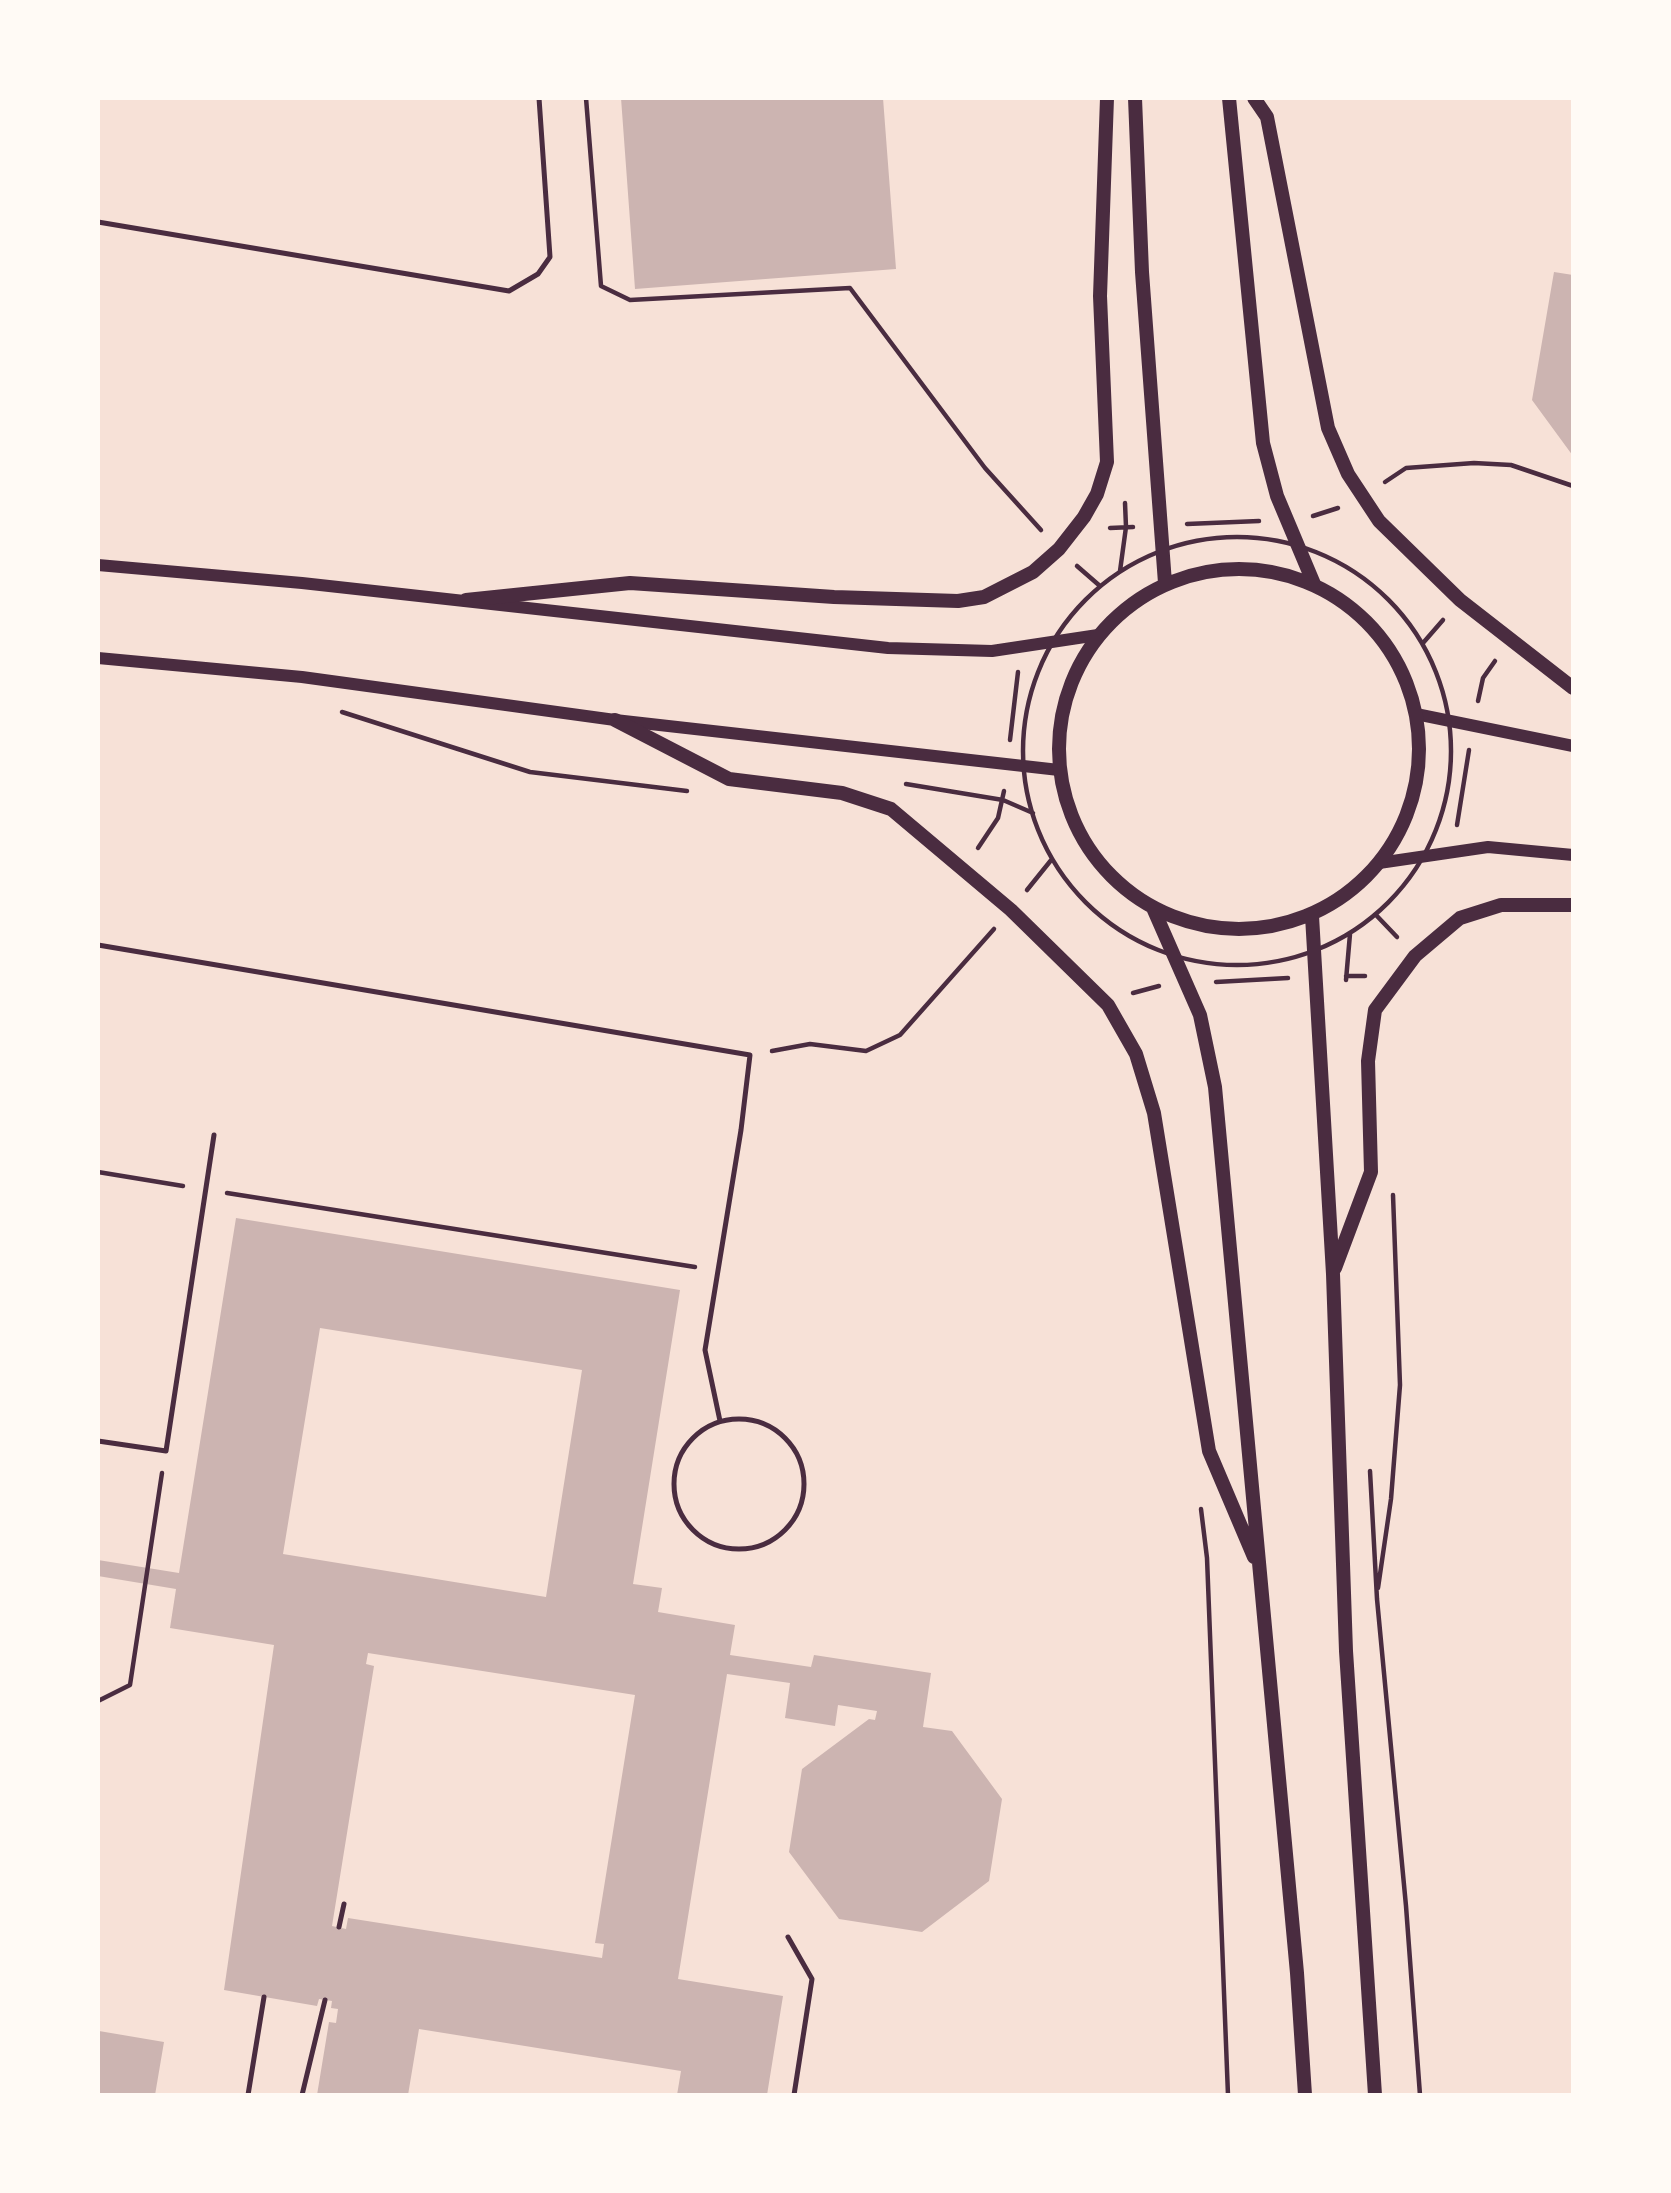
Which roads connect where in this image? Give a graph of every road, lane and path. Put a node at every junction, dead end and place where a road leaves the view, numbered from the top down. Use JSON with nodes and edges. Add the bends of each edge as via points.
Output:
{"nodes":[{"id":1,"x":538,"y":98,"type":"edge"},
{"id":2,"x":586,"y":98,"type":"edge"},
{"id":3,"x":1107,"y":98,"type":"edge"},
{"id":4,"x":1135,"y":98,"type":"edge"},
{"id":5,"x":1229,"y":98,"type":"edge"},
{"id":6,"x":1254,"y":98,"type":"edge"},
{"id":7,"x":98,"y":222,"type":"edge"},
{"id":8,"x":1297,"y":545,"type":"junction"},
{"id":9,"x":1059,"y":548,"type":"junction"},
{"id":10,"x":1164,"y":549,"type":"junction"},
{"id":11,"x":98,"y":565,"type":"edge"},
{"id":12,"x":1120,"y":571,"type":"dead end"},
{"id":13,"x":1165,"y":583,"type":"junction"},
{"id":14,"x":1314,"y":584,"type":"junction"},
{"id":15,"x":1100,"y":586,"type":"junction"},
{"id":16,"x":467,"y":600,"type":"junction"},
{"id":17,"x":1098,"y":635,"type":"junction"},
{"id":18,"x":1511,"y":641,"type":"junction"},
{"id":19,"x":1052,"y":643,"type":"junction"},
{"id":20,"x":98,"y":658,"type":"edge"},
{"id":21,"x":1573,"y":688,"type":"edge"},
{"id":22,"x":336,"y":710,"type":"dead end"},
{"id":23,"x":1416,"y":714,"type":"junction"},
{"id":24,"x":615,"y":720,"type":"junction"},
{"id":25,"x":1449,"y":721,"type":"junction"},
{"id":26,"x":1473,"y":726,"type":"junction"},
{"id":27,"x":1573,"y":746,"type":"edge"},
{"id":28,"x":1024,"y":767,"type":"junction"},
{"id":29,"x":1059,"y":770,"type":"junction"},
{"id":30,"x":895,"y":783,"type":"dead end"},
{"id":31,"x":695,"y":792,"type":"dead end"},
{"id":32,"x":1033,"y":813,"type":"junction"},
{"id":33,"x":1452,"y":852,"type":"junction"},
{"id":34,"x":1573,"y":855,"type":"edge"},
{"id":35,"x":1424,"y":856,"type":"junction"},
{"id":36,"x":1379,"y":863,"type":"junction"},
{"id":37,"x":1573,"y":905,"type":"edge"},
{"id":38,"x":1153,"y":908,"type":"junction"},
{"id":39,"x":1312,"y":916,"type":"junction"},
{"id":40,"x":997,"y":925,"type":"dead end"},
{"id":41,"x":1350,"y":933,"type":"dead end"},
{"id":42,"x":98,"y":945,"type":"edge"},
{"id":43,"x":1314,"y":952,"type":"junction"},
{"id":44,"x":1174,"y":956,"type":"junction"},
{"id":45,"x":1315,"y":976,"type":"junction"},
{"id":46,"x":1186,"y":984,"type":"junction"},
{"id":47,"x":1392,"y":987,"type":"junction"},
{"id":48,"x":1108,"y":1005,"type":"junction"},
{"id":49,"x":750,"y":1055,"type":"junction"},
{"id":50,"x":214,"y":1135,"type":"dead end"},
{"id":51,"x":98,"y":1172,"type":"edge"},
{"id":52,"x":206,"y":1190,"type":"junction"},
{"id":53,"x":1393,"y":1193,"type":"dead end"},
{"id":54,"x":718,"y":1271,"type":"junction"},
{"id":55,"x":1333,"y":1274,"type":"junction"},
{"id":56,"x":720,"y":1421,"type":"junction"},
{"id":57,"x":98,"y":1441,"type":"edge"},
{"id":58,"x":166,"y":1451,"type":"junction"},
{"id":59,"x":1200,"y":1502,"type":"dead end"},
{"id":60,"x":1260,"y":1572,"type":"junction"},
{"id":61,"x":98,"y":1701,"type":"edge"},
{"id":62,"x":344,"y":1904,"type":"dead end"},
{"id":63,"x":339,"y":1927,"type":"dead end"},
{"id":64,"x":788,"y":1937,"type":"dead end"},
{"id":65,"x":264,"y":1997,"type":"dead end"},
{"id":66,"x":325,"y":2000,"type":"dead end"},
{"id":67,"x":248,"y":2095,"type":"edge"},
{"id":68,"x":302,"y":2095,"type":"edge"},
{"id":69,"x":794,"y":2095,"type":"edge"},
{"id":70,"x":1228,"y":2095,"type":"edge"},
{"id":71,"x":1305,"y":2095,"type":"edge"},
{"id":72,"x":1375,"y":2095,"type":"edge"},
{"id":73,"x":1420,"y":2095,"type":"edge"}],
"edges":[{"from":1,"to":7,"type":"lane","via":[[550,257],[538,274],[509,291]]},
{"from":2,"to":9,"type":"path","via":[[601,286],[630,300],[850,288],[985,468]]},
{"from":3,"to":9,"type":"main road","via":[[1100,296],[1107,462],[1097,494]]},
{"from":4,"to":10,"type":"main road","via":[[1142,272]]},
{"from":5,"to":8,"type":"main road","via":[[1262,443]]},
{"from":6,"to":18,"type":"main road","via":[[1267,117],[1328,428],[1348,474],[1379,521],[1460,600]]},
{"from":8,"to":10,"type":"path","via":[[1230,537]]},
{"from":8,"to":14,"type":"main road"},
{"from":8,"to":25,"type":"path","via":[[1335,560],[1370,582],[1399,610],[1423,643],[1440,681]]},
{"from":9,"to":15,"type":"path"},
{"from":9,"to":16,"type":"main road","via":[[1010,586],[958,601],[630,583]]},
{"from":10,"to":13,"type":"main road"},
{"from":11,"to":16,"type":"street"},
{"from":12,"to":15,"type":"path"},
{"from":13,"to":14,"type":"main road","via":[[1202,572],[1240,568],[1278,572]]},
{"from":13,"to":17,"type":"main road","via":[[1129,605]]},
{"from":14,"to":23,"type":"main road","via":[[1351,607],[1381,637],[1403,673]]},
{"from":15,"to":19,"type":"path"},
{"from":16,"to":19,"type":"street","via":[[888,648],[992,651]]},
{"from":17,"to":19,"type":"street"},
{"from":17,"to":29,"type":"main road","via":[[1065,699]]},
{"from":18,"to":21,"type":"main road"},
{"from":18,"to":26,"type":"path","via":[[1483,678]]},
{"from":19,"to":28,"type":"path","via":[[1029,701]]},
{"from":20,"to":24,"type":"street","via":[[302,677]]},
{"from":22,"to":31,"type":"path","via":[[530,772]]},
{"from":23,"to":25,"type":"street"},
{"from":23,"to":36,"type":"main road","via":[[1418,766],[1406,818]]},
{"from":24,"to":28,"type":"street"},
{"from":24,"to":48,"type":"main road","via":[[729,779],[842,793],[891,809],[1011,909]]},
{"from":25,"to":26,"type":"street"},
{"from":25,"to":35,"type":"path","via":[[1448,790]]},
{"from":26,"to":27,"type":"street"},
{"from":26,"to":33,"type":"path"},
{"from":28,"to":29,"type":"street"},
{"from":28,"to":32,"type":"path"},
{"from":29,"to":38,"type":"main road","via":[[1075,826],[1089,851],[1129,893]]},
{"from":30,"to":32,"type":"path","via":[[1003,800]]},
{"from":32,"to":44,"type":"path","via":[[1052,859],[1084,901],[1126,934]]},
{"from":33,"to":34,"type":"street","via":[[1488,847]]},
{"from":33,"to":35,"type":"street"},
{"from":35,"to":36,"type":"street"},
{"from":35,"to":41,"type":"path","via":[[1394,897]]},
{"from":36,"to":39,"type":"main road","via":[[1343,897]]},
{"from":37,"to":47,"type":"main road","via":[[1501,905],[1460,918],[1415,956]]},
{"from":38,"to":39,"type":"main road","via":[[1188,923],[1225,929],[1264,928]]},
{"from":38,"to":44,"type":"main road"},
{"from":39,"to":43,"type":"main road"},
{"from":40,"to":49,"type":"path","via":[[900,1035],[866,1051],[810,1044]]},
{"from":42,"to":49,"type":"lane"},
{"from":43,"to":44,"type":"path","via":[[1260,964],[1216,964]]},
{"from":43,"to":45,"type":"main road"},
{"from":44,"to":46,"type":"main road"},
{"from":45,"to":46,"type":"path"},
{"from":45,"to":47,"type":"path","via":[[1368,976]]},
{"from":45,"to":55,"type":"main road"},
{"from":46,"to":48,"type":"path","via":[[1150,987]]},
{"from":46,"to":60,"type":"main road","via":[[1200,1016],[1215,1087]]},
{"from":47,"to":55,"type":"main road","via":[[1375,1010],[1368,1061],[1371,1172]]},
{"from":48,"to":60,"type":"main road","via":[[1136,1054],[1154,1113],[1209,1451]]},
{"from":49,"to":54,"type":"lane"},
{"from":50,"to":52,"type":"lane"},
{"from":51,"to":52,"type":"path"},
{"from":52,"to":54,"type":"path"},
{"from":52,"to":58,"type":"lane"},
{"from":53,"to":73,"type":"path","via":[[1400,1385],[1377,1599]]},
{"from":54,"to":56,"type":"lane","via":[[705,1350]]},
{"from":55,"to":72,"type":"main road","via":[[1346,1651]]},
{"from":56,"to":56,"type":"lane","via":[[701,1431],[681,1457],[674,1488],[679,1509],[706,1541],[747,1549],[785,1531],[797,1514],[803,1471],[781,1434],[763,1423]]},
{"from":57,"to":58,"type":"lane"},
{"from":58,"to":61,"type":"path","via":[[130,1685]]},
{"from":59,"to":70,"type":"path","via":[[1208,1558]]},
{"from":60,"to":71,"type":"main road"},
{"from":62,"to":63,"type":"lane"},
{"from":64,"to":69,"type":"lane","via":[[812,1979]]},
{"from":65,"to":67,"type":"lane"},
{"from":66,"to":68,"type":"lane"}]}
